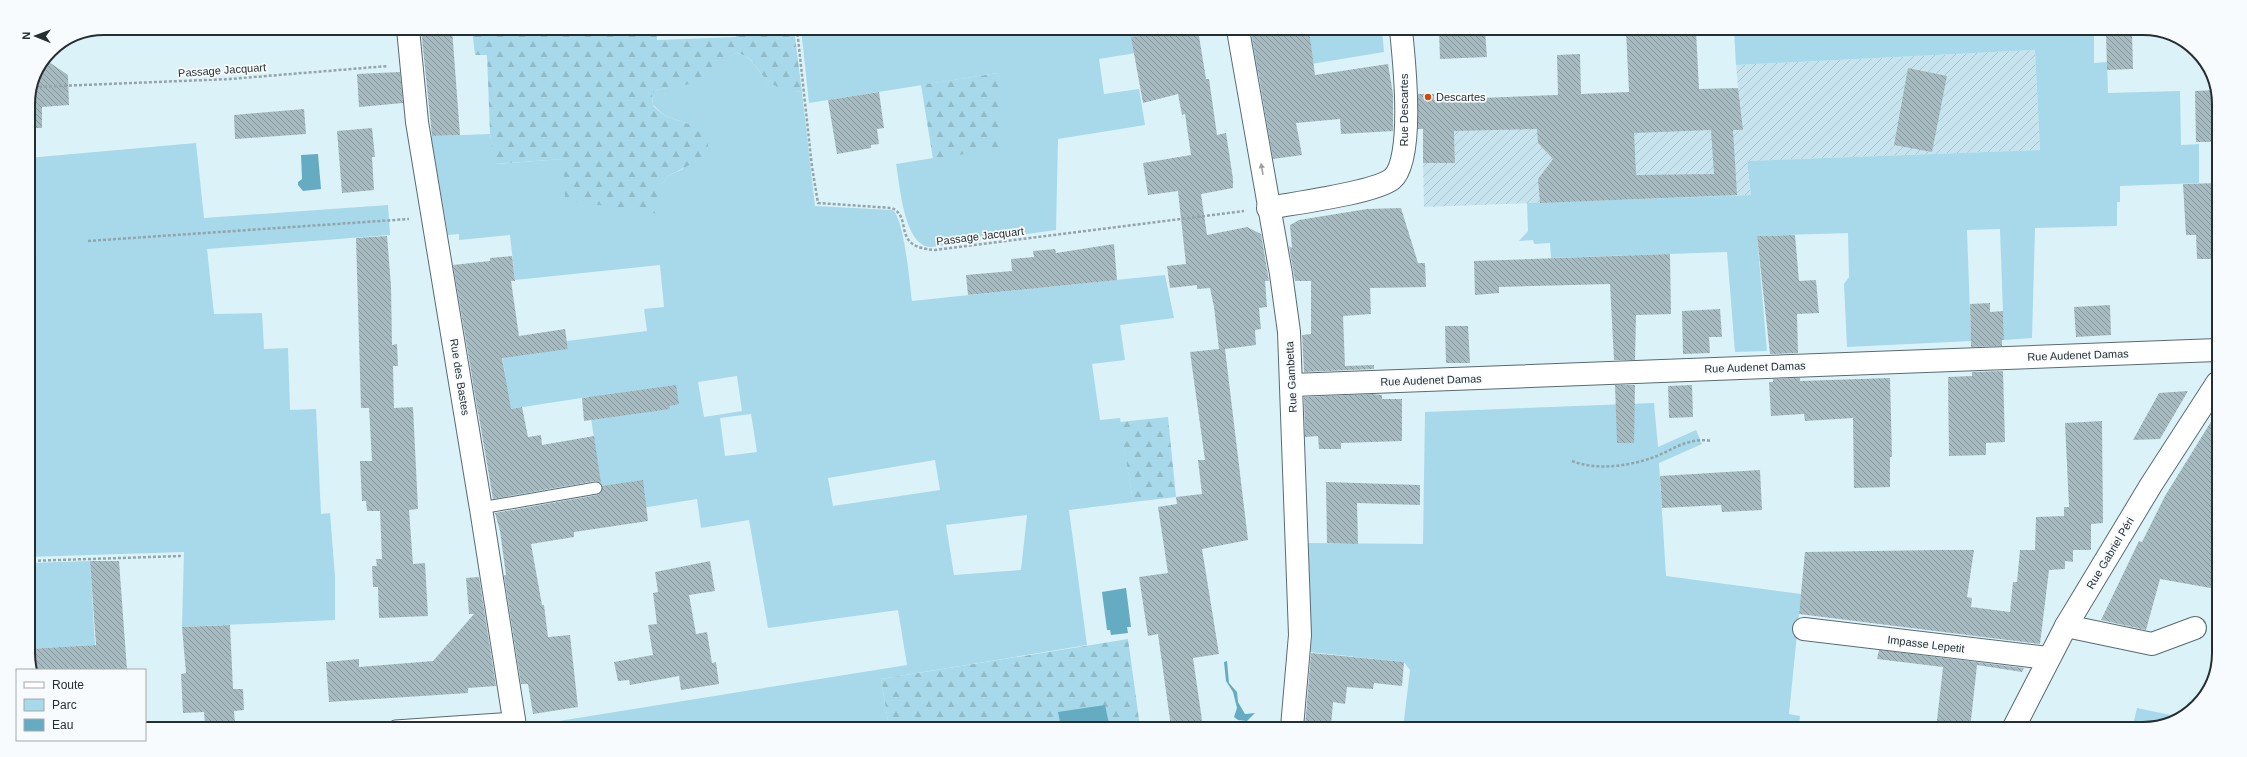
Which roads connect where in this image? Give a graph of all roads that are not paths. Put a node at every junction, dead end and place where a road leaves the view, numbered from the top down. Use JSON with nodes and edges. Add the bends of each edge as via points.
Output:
{"nodes":[{"id":1,"x":408,"y":35,"type":"edge"},
{"id":2,"x":1239,"y":35,"type":"edge"},
{"id":3,"x":1401,"y":35,"type":"edge"},
{"id":4,"x":1268,"y":208,"type":"junction"},
{"id":5,"x":2212,"y":350,"type":"edge"},
{"id":6,"x":1292,"y":385,"type":"junction"},
{"id":7,"x":2212,"y":391,"type":"edge"},
{"id":8,"x":596,"y":488,"type":"dead end"},
{"id":9,"x":481,"y":508,"type":"junction"},
{"id":10,"x":2066,"y":626,"type":"junction"},
{"id":11,"x":2195,"y":628,"type":"dead end"},
{"id":12,"x":1804,"y":629,"type":"dead end"},
{"id":13,"x":2048,"y":658,"type":"junction"},
{"id":14,"x":514,"y":722,"type":"edge"},
{"id":15,"x":1292,"y":722,"type":"edge"},
{"id":16,"x":2016,"y":722,"type":"edge"}],
"edges":[{"from":1,"to":9,"type":"street","name":"Rue des Bastes","via":[[416,122]]},
{"from":4,"to":2,"type":"street","name":"Rue Gambetta","one_way":true},
{"from":3,"to":4,"type":"street","name":"Rue Descartes","via":[[1406,96],[1405,149],[1398,172],[1392,179],[1369,188]]},
{"from":4,"to":6,"type":"street","name":"Rue Gambetta","via":[[1289,332]]},
{"from":5,"to":6,"type":"street","name":"Rue Audenet Damas"},
{"from":6,"to":15,"type":"street","name":"Rue Gambetta","via":[[1300,636]]},
{"from":7,"to":10,"type":"street","name":"Rue Gabriel Péri","via":[[2151,485]]},
{"from":8,"to":9,"type":"lane"},
{"from":9,"to":14,"type":"street","name":"Rue des Bastes"},
{"from":10,"to":11,"type":"street","via":[[2152,644]]},
{"from":10,"to":13,"type":"street","name":"Rue Gabriel Péri"},
{"from":12,"to":13,"type":"street","name":"Impasse Lepetit"},
{"from":13,"to":16,"type":"street","name":"Rue Gabriel Péri"}]}
